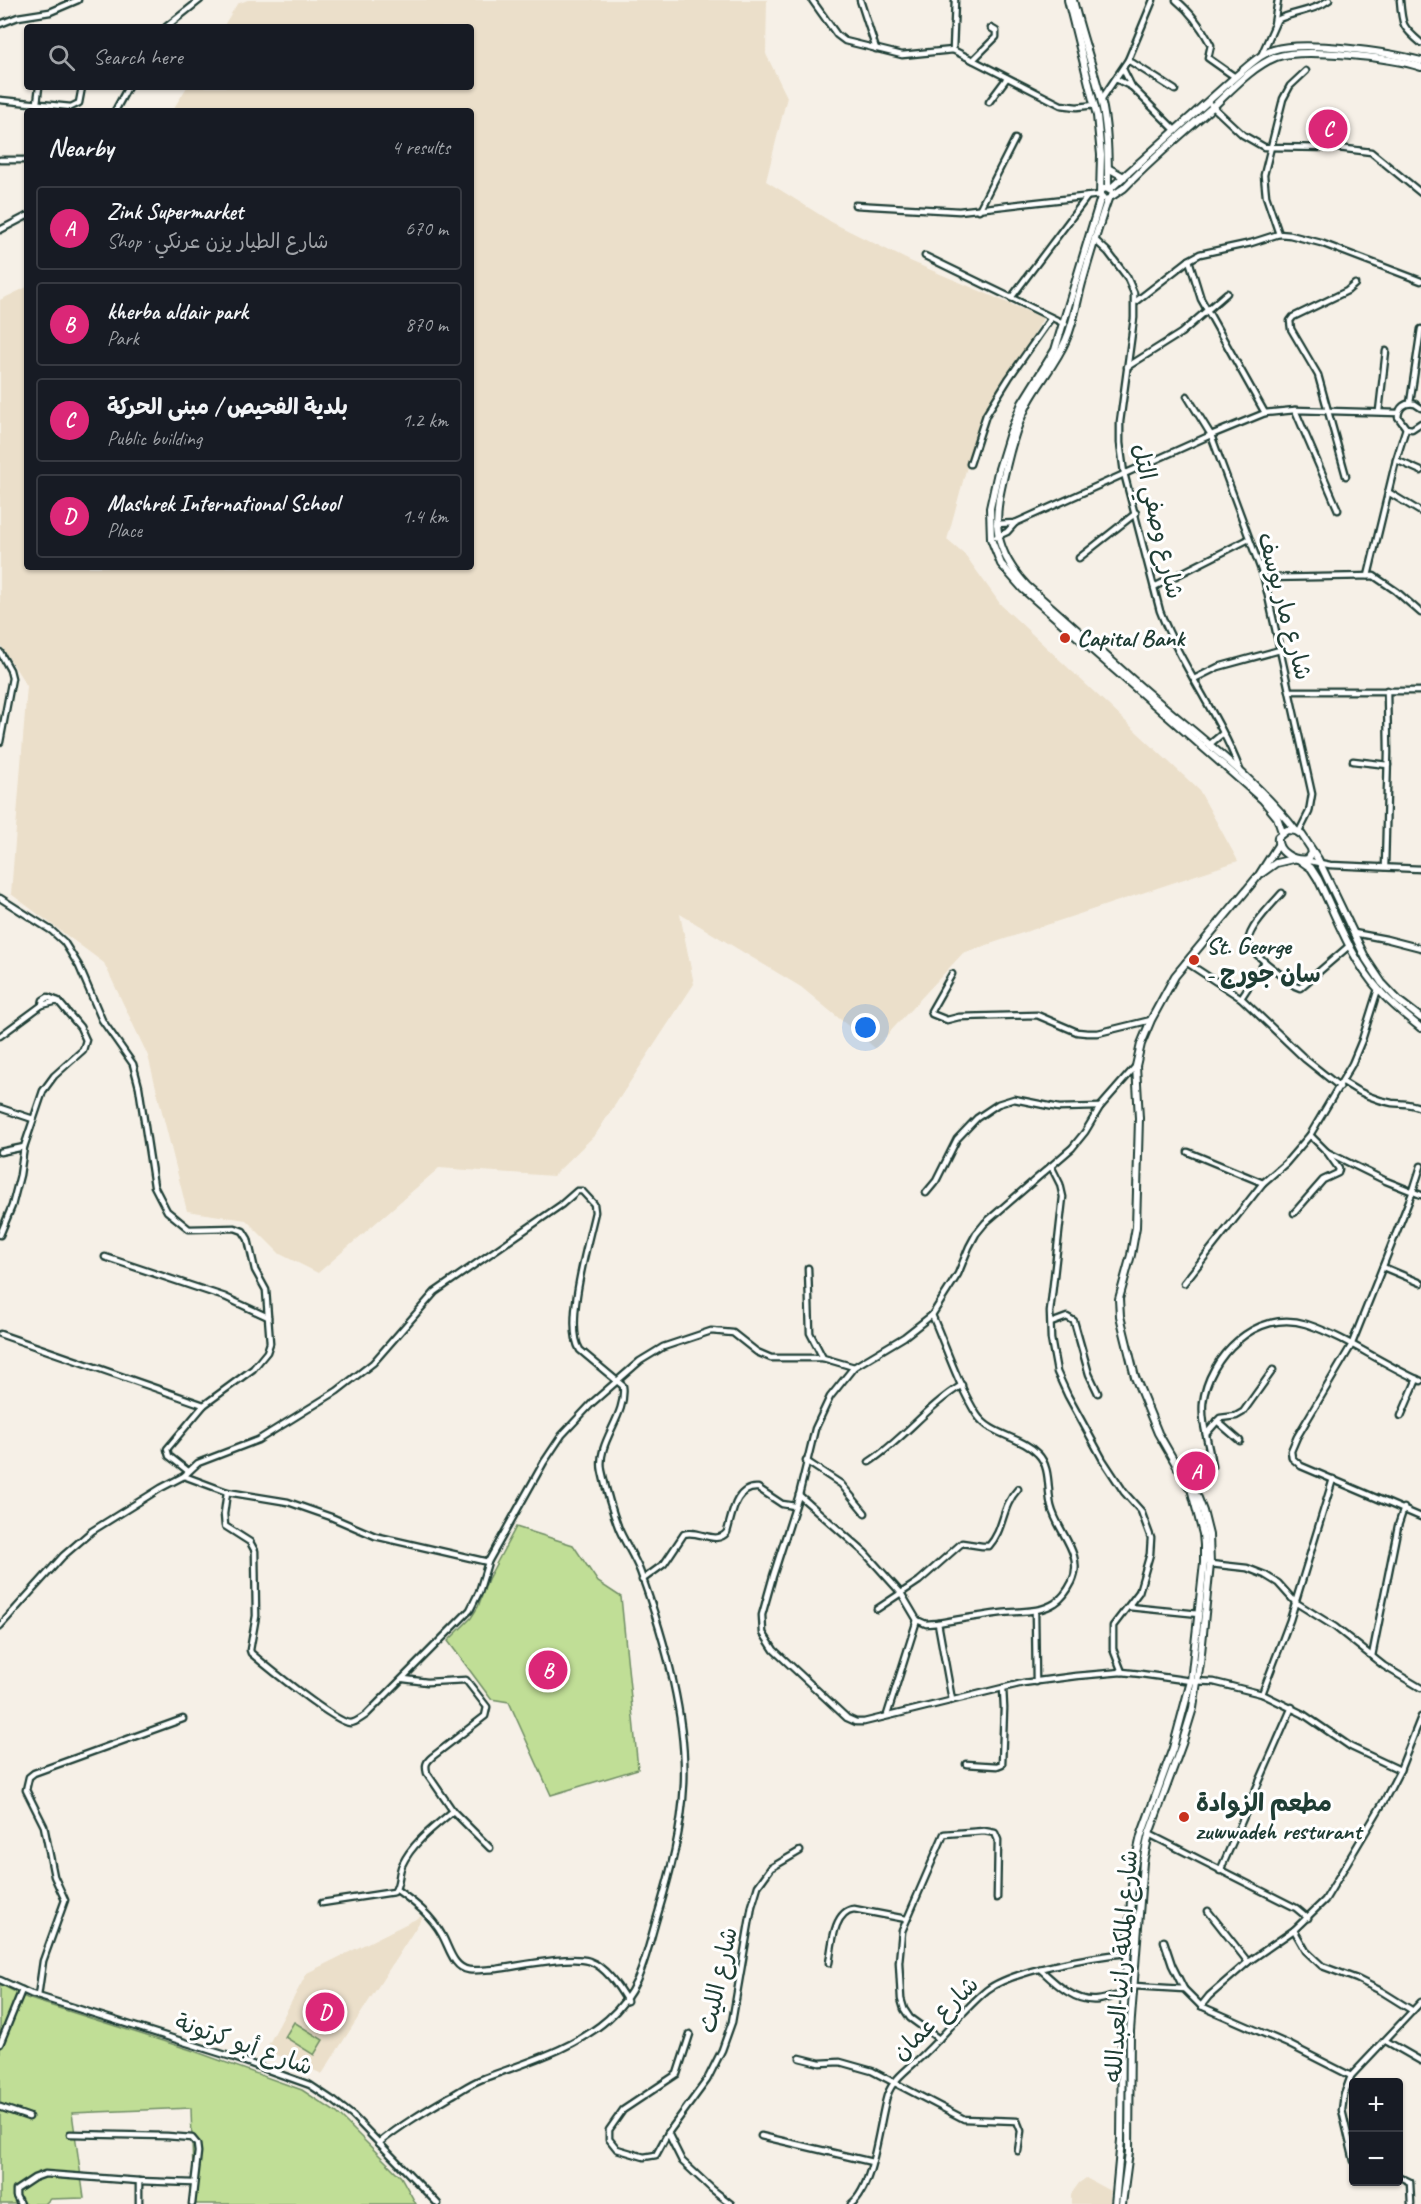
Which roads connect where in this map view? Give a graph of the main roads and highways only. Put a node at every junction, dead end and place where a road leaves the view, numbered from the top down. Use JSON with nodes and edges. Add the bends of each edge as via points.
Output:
{"nodes":[{"id":1,"x":1068,"y":0,"type":"edge"},
{"id":2,"x":1073,"y":0,"type":"edge"},
{"id":3,"x":1421,"y":61,"type":"edge"},
{"id":4,"x":1421,"y":67,"type":"edge"},
{"id":5,"x":1108,"y":168,"type":"junction"},
{"id":6,"x":1124,"y":177,"type":"junction"},
{"id":7,"x":1106,"y":193,"type":"junction"},
{"id":8,"x":993,"y":525,"type":"junction"},
{"id":9,"x":1297,"y":831,"type":"junction"},
{"id":10,"x":1282,"y":832,"type":"junction"},
{"id":11,"x":1278,"y":845,"type":"junction"},
{"id":12,"x":1311,"y":849,"type":"junction"},
{"id":13,"x":1300,"y":860,"type":"junction"},
{"id":14,"x":1259,"y":875,"type":"junction"},
{"id":15,"x":1421,"y":1018,"type":"edge"},
{"id":16,"x":1421,"y":1028,"type":"edge"},
{"id":17,"x":1190,"y":1490,"type":"junction"},
{"id":18,"x":1194,"y":1682,"type":"junction"},
{"id":19,"x":1115,"y":2204,"type":"edge"},
{"id":20,"x":1122,"y":2204,"type":"edge"}],
"edges":[{"from":1,"to":7,"type":"main road","via":[[1095,105]]},
{"from":2,"to":5,"type":"main road","via":[[1101,100]]},
{"from":3,"to":6,"type":"main road","via":[[1382,52],[1275,49],[1206,101]]},
{"from":4,"to":7,"type":"main road","via":[[1376,57],[1286,54],[1268,60],[1124,188]]},
{"from":5,"to":6,"type":"main road"},
{"from":5,"to":7,"type":"main road"},
{"from":6,"to":7,"type":"main road"},
{"from":7,"to":8,"type":"main road","via":[[1067,338],[1027,404],[1014,434]]},
{"from":7,"to":8,"type":"main road","via":[[1055,350],[1022,404],[1010,433],[993,492]]},
{"from":8,"to":9,"type":"main road","via":[[1007,562],[1027,586],[1210,744]]},
{"from":8,"to":10,"type":"main road","via":[[991,539],[1001,564],[1015,582],[1263,800],[1277,817]]},
{"from":9,"to":10,"type":"main road"},
{"from":9,"to":12,"type":"main road"},
{"from":10,"to":11,"type":"main road"},
{"from":11,"to":13,"type":"main road"},
{"from":11,"to":14,"type":"main road","name":"شارع الملكة رانيا العبدالله"},
{"from":12,"to":13,"type":"main road","via":[[1311,856]]},
{"from":12,"to":15,"type":"main road","via":[[1366,959],[1382,983]]},
{"from":13,"to":14,"type":"main road","name":"شارع الملكة رانيا العبدالله","via":[[1276,863]]},
{"from":13,"to":16,"type":"main road","via":[[1318,879],[1350,945],[1378,989]]},
{"from":14,"to":17,"type":"main road","name":"شارع الملكة رانيا العبدالله","via":[[1175,976],[1151,1020],[1136,1066],[1136,1227],[1119,1299],[1120,1316],[1146,1405]]},
{"from":17,"to":18,"type":"main road","name":"شارع الملكة رانيا العبدالله","via":[[1204,1545]]},
{"from":17,"to":18,"type":"main road","name":"شارع الملكة رانيا العبدالله","via":[[1198,1498],[1207,1525],[1210,1564]]},
{"from":18,"to":19,"type":"main road","name":"شارع الملكة رانيا العبدالله","via":[[1137,1849],[1122,2035],[1121,2140]]},
{"from":18,"to":20,"type":"main road","name":"شارع الملكة رانيا العبدالله","via":[[1193,1708],[1145,1846],[1130,2031],[1129,2152]]}]}
